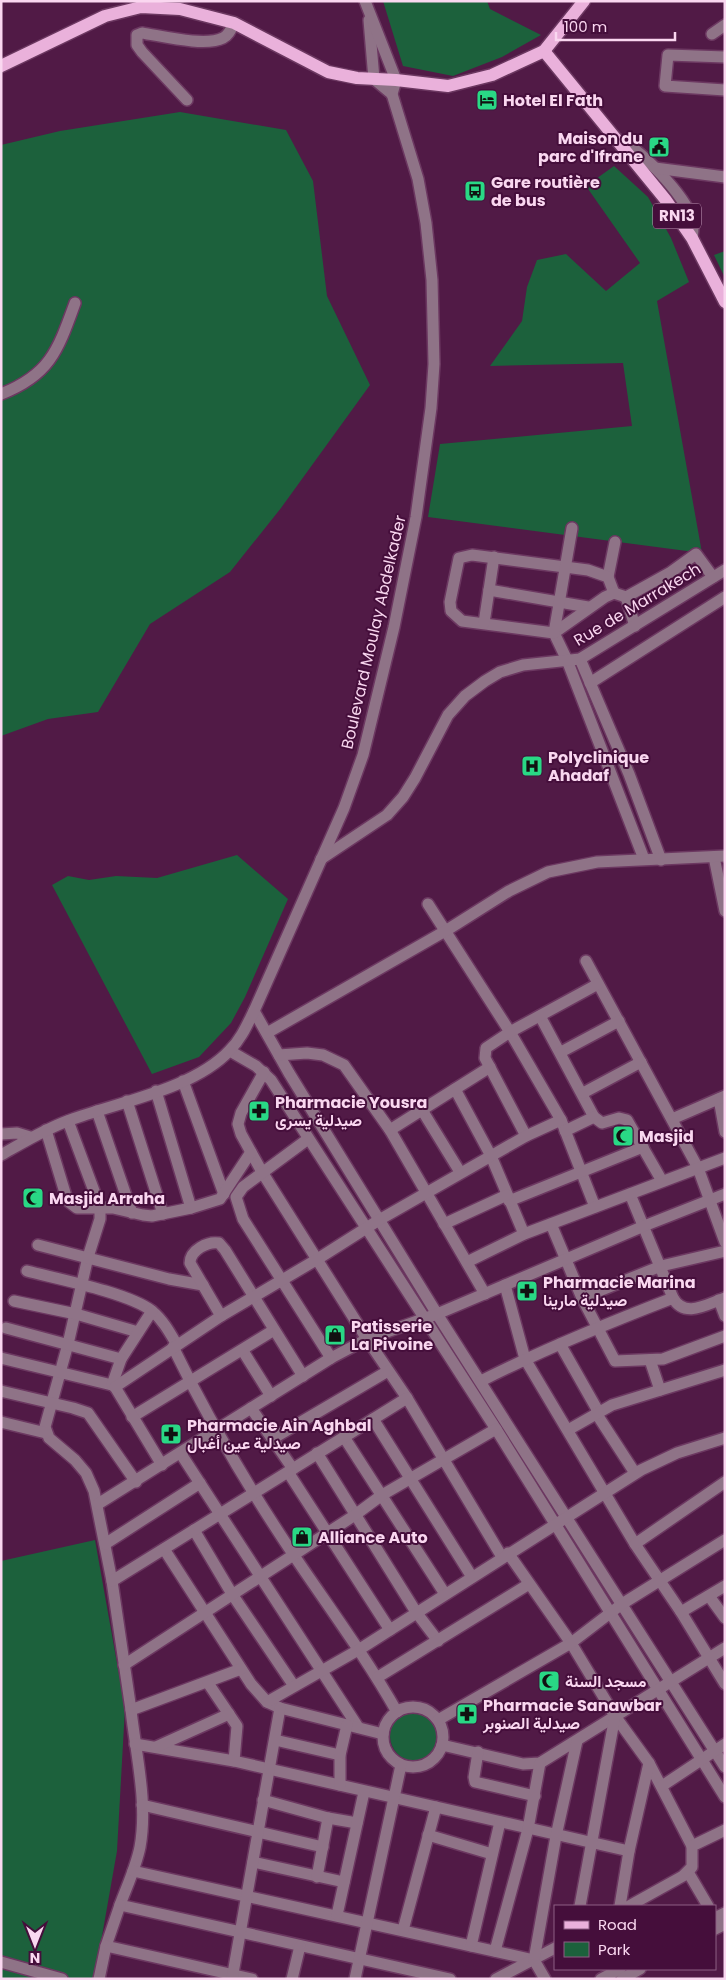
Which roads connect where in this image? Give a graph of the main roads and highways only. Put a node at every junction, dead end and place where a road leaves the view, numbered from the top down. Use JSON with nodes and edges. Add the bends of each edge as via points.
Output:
{"nodes":[{"id":1,"x":584,"y":1,"type":"edge"},
{"id":2,"x":544,"y":50,"type":"junction"},
{"id":3,"x":1,"y":66,"type":"edge"},
{"id":4,"x":725,"y":302,"type":"edge"}],
"edges":[{"from":1,"to":2,"type":"main road"},
{"from":2,"to":3,"type":"main road","via":[[492,75],[465,83],[436,86],[357,78],[328,72],[234,23],[160,6],[122,11]]},
{"from":2,"to":4,"type":"main road","number":"RN13","via":[[648,176],[692,238]]}]}
